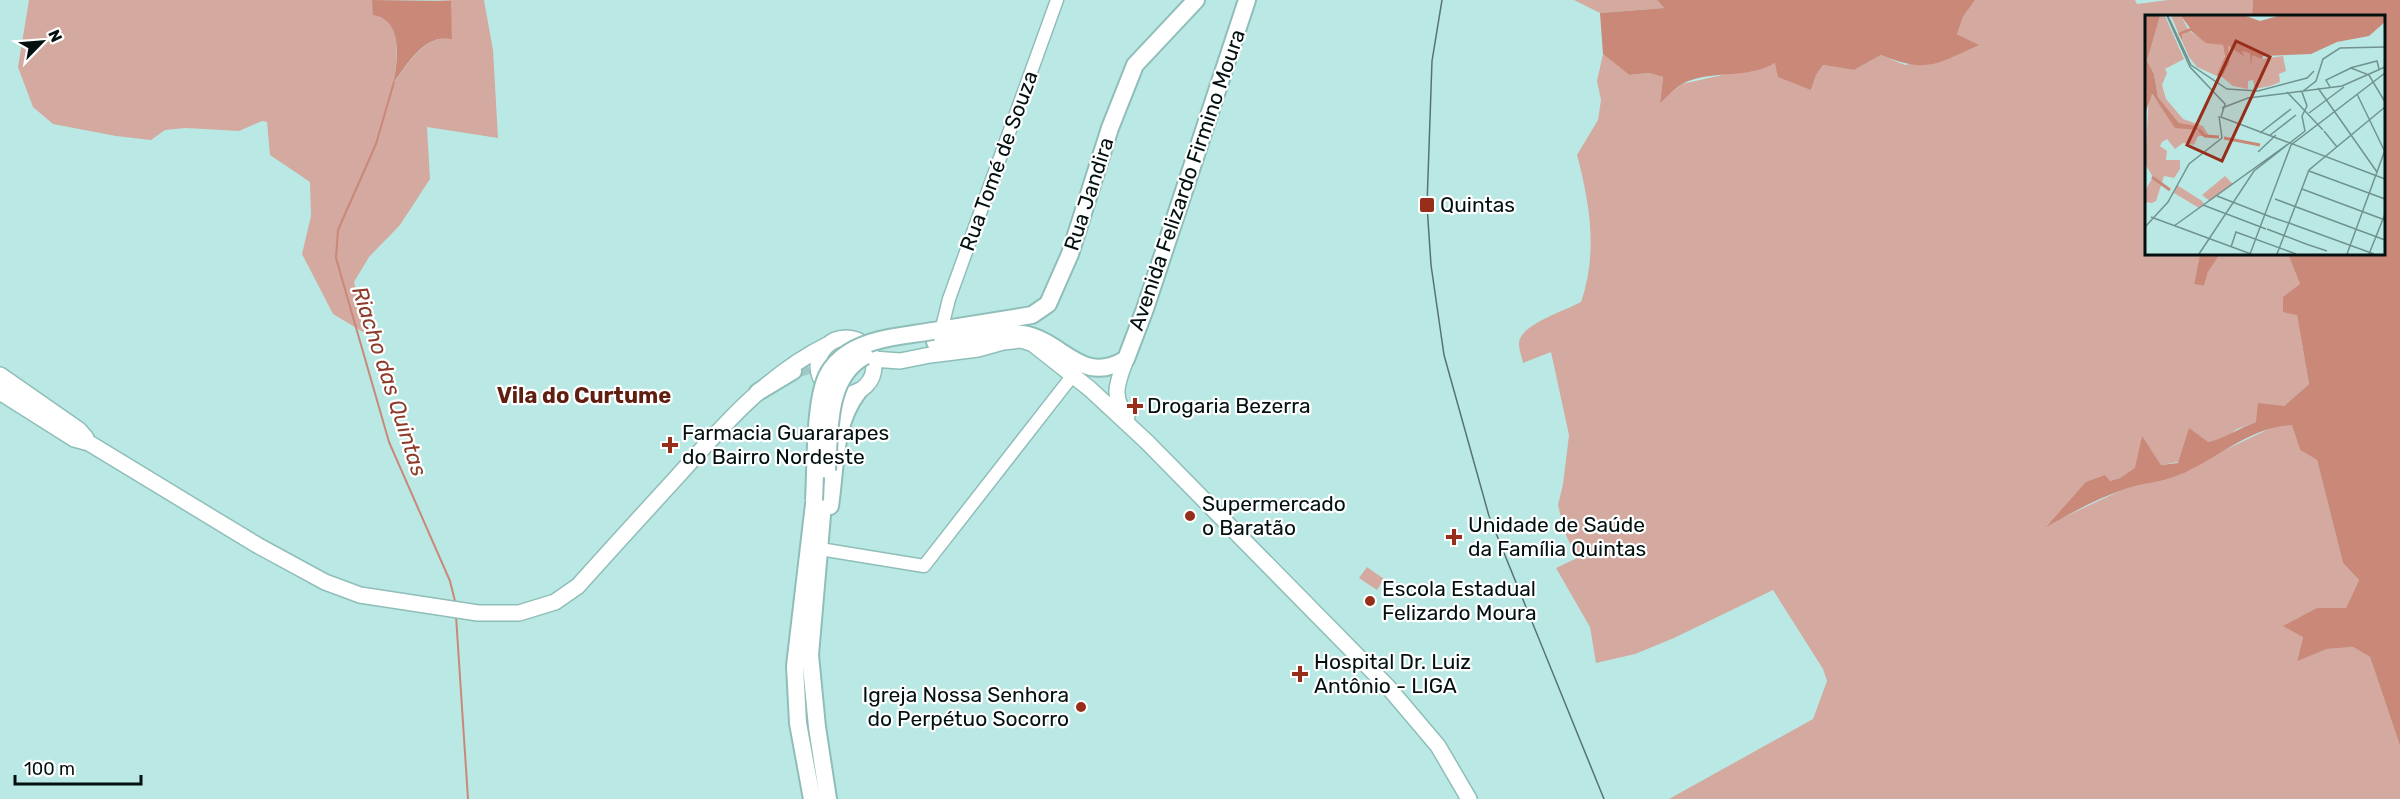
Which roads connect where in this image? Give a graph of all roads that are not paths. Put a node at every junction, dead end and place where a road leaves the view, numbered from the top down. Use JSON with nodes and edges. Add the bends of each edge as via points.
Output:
{"nodes":[{"id":1,"x":1057,"y":0,"type":"edge"},
{"id":2,"x":1196,"y":0,"type":"edge"},
{"id":3,"x":1247,"y":0,"type":"edge"},
{"id":4,"x":937,"y":332,"type":"junction"},
{"id":5,"x":1019,"y":333,"type":"junction"},
{"id":6,"x":854,"y":339,"type":"junction"},
{"id":7,"x":958,"y":344,"type":"dead end"},
{"id":8,"x":827,"y":345,"type":"junction"},
{"id":9,"x":913,"y":358,"type":"junction"},
{"id":10,"x":873,"y":359,"type":"junction"},
{"id":11,"x":1126,"y":359,"type":"junction"},
{"id":12,"x":793,"y":372,"type":"tunnel mouth"},
{"id":13,"x":0,"y":375,"type":"edge"},
{"id":14,"x":1073,"y":375,"type":"junction"},
{"id":15,"x":820,"y":378,"type":"junction"},
{"id":16,"x":864,"y":387,"type":"junction"},
{"id":17,"x":0,"y":392,"type":"edge"},
{"id":18,"x":758,"y":392,"type":"junction"},
{"id":19,"x":1147,"y":442,"type":"junction"},
{"id":20,"x":89,"y":443,"type":"junction"},
{"id":21,"x":819,"y":496,"type":"junction"},
{"id":22,"x":821,"y":542,"type":"junction"},
{"id":23,"x":806,"y":566,"type":"junction"},
{"id":24,"x":812,"y":799,"type":"edge"},
{"id":25,"x":828,"y":799,"type":"edge"},
{"id":26,"x":1469,"y":799,"type":"edge"}],
"edges":[{"from":1,"to":4,"type":"street","name":"Rua Tomé de Souza"},
{"from":2,"to":4,"type":"highway","name":"Rua Jandira","via":[[1135,65],[1110,128],[1070,254],[1048,304],[1032,315]]},
{"from":3,"to":11,"type":"highway","name":"Avenida Felizardo Firmino Moura"},
{"from":4,"to":5,"type":"highway"},
{"from":4,"to":6,"type":"main road"},
{"from":4,"to":21,"type":"highway","bridge":true,"via":[[864,356],[849,366],[833,400]]},
{"from":5,"to":7,"type":"highway"},
{"from":5,"to":11,"type":"highway","via":[[1039,339],[1094,368],[1106,369]]},
{"from":6,"to":8,"type":"main road","via":[[838,339]]},
{"from":6,"to":10,"type":"main road","via":[[867,347]]},
{"from":8,"to":15,"type":"main road","via":[[817,366]]},
{"from":8,"to":18,"type":"main road"},
{"from":9,"to":10,"type":"main road"},
{"from":9,"to":14,"type":"main road","via":[[1021,340],[1033,344]]},
{"from":9,"to":16,"type":"main road"},
{"from":10,"to":16,"type":"main road","via":[[874,367]]},
{"from":11,"to":19,"type":"main road","via":[[1114,391],[1119,408]]},
{"from":12,"to":18,"type":"highway"},
{"from":13,"to":20,"type":"main road","via":[[79,430]]},
{"from":14,"to":19,"type":"main road"},
{"from":14,"to":22,"type":"street","via":[[924,566]]},
{"from":15,"to":16,"type":"main road","via":[[833,392],[841,394]]},
{"from":15,"to":18,"type":"main road","via":[[804,372]]},
{"from":15,"to":23,"type":"highway","via":[[803,531]]},
{"from":16,"to":22,"type":"highway","via":[[849,404],[839,432],[831,503]]},
{"from":17,"to":20,"type":"main road","via":[[74,439]]},
{"from":18,"to":20,"type":"main road","via":[[714,435],[578,586],[555,602],[519,613],[443,609],[360,595],[325,582],[234,532]]},
{"from":19,"to":26,"type":"main road","via":[[1388,687],[1438,746]]},
{"from":21,"to":22,"type":"highway"},
{"from":21,"to":23,"type":"highway"},
{"from":22,"to":25,"type":"highway","via":[[810,655]]},
{"from":23,"to":24,"type":"highway","via":[[795,676],[798,723]]}]}
